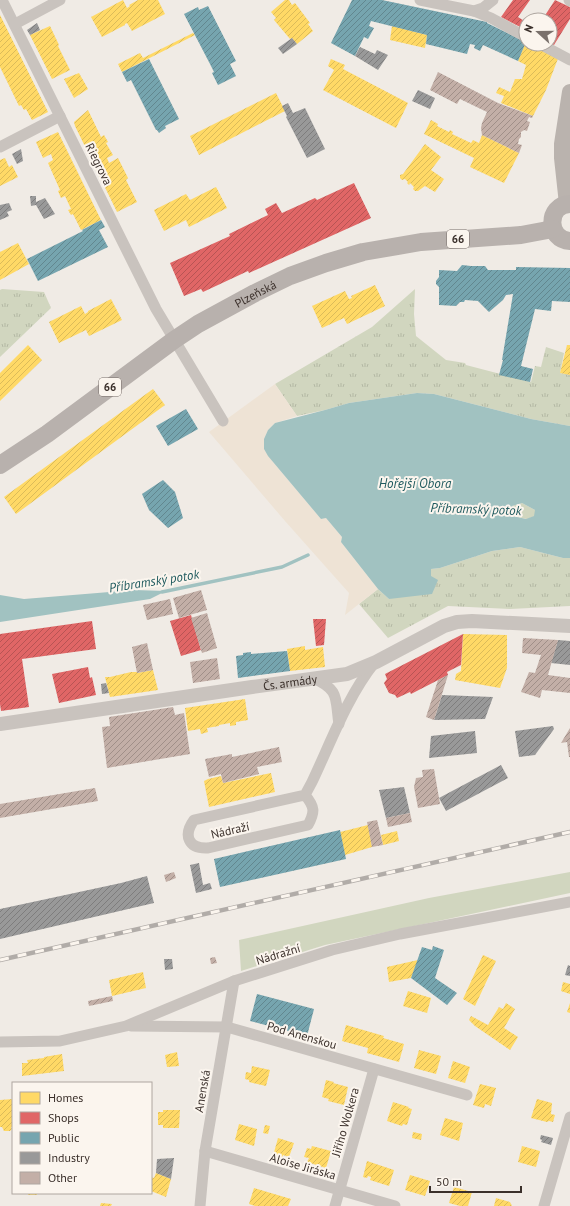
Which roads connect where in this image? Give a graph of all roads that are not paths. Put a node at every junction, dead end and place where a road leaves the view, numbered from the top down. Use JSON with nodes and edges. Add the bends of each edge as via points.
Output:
{"nodes":[{"id":1,"x":2,"y":0,"type":"edge"},
{"id":2,"x":60,"y":0,"type":"edge"},
{"id":3,"x":420,"y":0,"type":"edge"},
{"id":4,"x":493,"y":0,"type":"edge"},
{"id":5,"x":474,"y":11,"type":"junction"},
{"id":6,"x":15,"y":24,"type":"junction"},
{"id":7,"x":518,"y":33,"type":"edge"},
{"id":8,"x":555,"y":52,"type":"edge"},
{"id":9,"x":570,"y":60,"type":"edge"},
{"id":10,"x":570,"y":92,"type":"edge"},
{"id":11,"x":60,"y":116,"type":"junction"},
{"id":12,"x":0,"y":147,"type":"edge"},
{"id":13,"x":569,"y":204,"type":"edge"},
{"id":14,"x":553,"y":229,"type":"junction"},
{"id":15,"x":570,"y":240,"type":"edge"},
{"id":16,"x":174,"y":340,"type":"junction"},
{"id":17,"x":223,"y":421,"type":"dead end"},
{"id":18,"x":0,"y":465,"type":"edge"},
{"id":19,"x":570,"y":626,"type":"edge"},
{"id":20,"x":376,"y":662,"type":"junction"},
{"id":21,"x":313,"y":678,"type":"junction"},
{"id":22,"x":0,"y":724,"type":"edge"},
{"id":23,"x":339,"y":724,"type":"junction"},
{"id":24,"x":305,"y":795,"type":"junction"},
{"id":25,"x":570,"y":902,"type":"edge"},
{"id":26,"x":234,"y":981,"type":"junction"},
{"id":27,"x":126,"y":1026,"type":"junction"},
{"id":28,"x":227,"y":1027,"type":"junction"},
{"id":29,"x":0,"y":1042,"type":"edge"},
{"id":30,"x":374,"y":1069,"type":"junction"},
{"id":31,"x":466,"y":1095,"type":"dead end"},
{"id":32,"x":570,"y":1117,"type":"edge"},
{"id":33,"x":205,"y":1151,"type":"junction"},
{"id":34,"x":339,"y":1190,"type":"junction"},
{"id":35,"x":200,"y":1206,"type":"edge"},
{"id":36,"x":335,"y":1206,"type":"edge"},
{"id":37,"x":395,"y":1206,"type":"edge"},
{"id":38,"x":544,"y":1206,"type":"edge"}],
"edges":[{"from":1,"to":6,"type":"street","name":"Riegrova"},
{"from":2,"to":6,"type":"street"},
{"from":3,"to":5,"type":"street"},
{"from":4,"to":5,"type":"street"},
{"from":5,"to":7,"type":"street"},
{"from":6,"to":11,"type":"street","name":"Riegrova"},
{"from":8,"to":9,"type":"street"},
{"from":10,"to":13,"type":"main road","via":[[562,144]]},
{"from":11,"to":12,"type":"street"},
{"from":11,"to":16,"type":"street","name":"Riegrova","via":[[136,270]]},
{"from":13,"to":14,"type":"main road","via":[[554,213]]},
{"from":14,"to":15,"type":"main road","via":[[561,238]]},
{"from":14,"to":16,"type":"main road","name":"Plzeňská","number":"66","via":[[521,235],[421,242],[341,258],[290,276],[255,292]]},
{"from":16,"to":17,"type":"street","name":"Riegrova"},
{"from":16,"to":18,"type":"main road","name":"Plzeňská","number":"66","via":[[47,434]]},
{"from":19,"to":20,"type":"street","name":"Čs. armády","via":[[457,622],[444,626]]},
{"from":20,"to":21,"type":"street","name":"Čs. armády","via":[[347,674]]},
{"from":20,"to":23,"type":"street","via":[[358,684]]},
{"from":21,"to":22,"type":"street","name":"Čs. armády"},
{"from":21,"to":23,"type":"street","via":[[334,692]]},
{"from":23,"to":24,"type":"street"},
{"from":24,"to":24,"type":"street","name":"Nádraží","via":[[194,820],[188,830],[188,836],[195,846],[208,848],[308,825],[314,814]]},
{"from":25,"to":26,"type":"street","name":"Nádražní","via":[[400,934],[332,950]]},
{"from":26,"to":27,"type":"street","name":"Nádražní"},
{"from":26,"to":28,"type":"street","name":"Anenská"},
{"from":27,"to":28,"type":"street","name":"Pod Anenskou"},
{"from":27,"to":29,"type":"street","name":"Nádražní","via":[[60,1041]]},
{"from":28,"to":30,"type":"street","name":"Pod Anenskou"},
{"from":28,"to":33,"type":"street","name":"Anenská"},
{"from":30,"to":31,"type":"street","name":"Pod Anenskou"},
{"from":30,"to":34,"type":"street","name":"Jiřího Wolkera"},
{"from":32,"to":38,"type":"street"},
{"from":33,"to":34,"type":"street","name":"Aloise Jiráska"},
{"from":33,"to":35,"type":"street","name":"Anenská"},
{"from":34,"to":36,"type":"street","name":"Jiřího Wolkera"},
{"from":34,"to":37,"type":"street","name":"Aloise Jiráska"}]}
